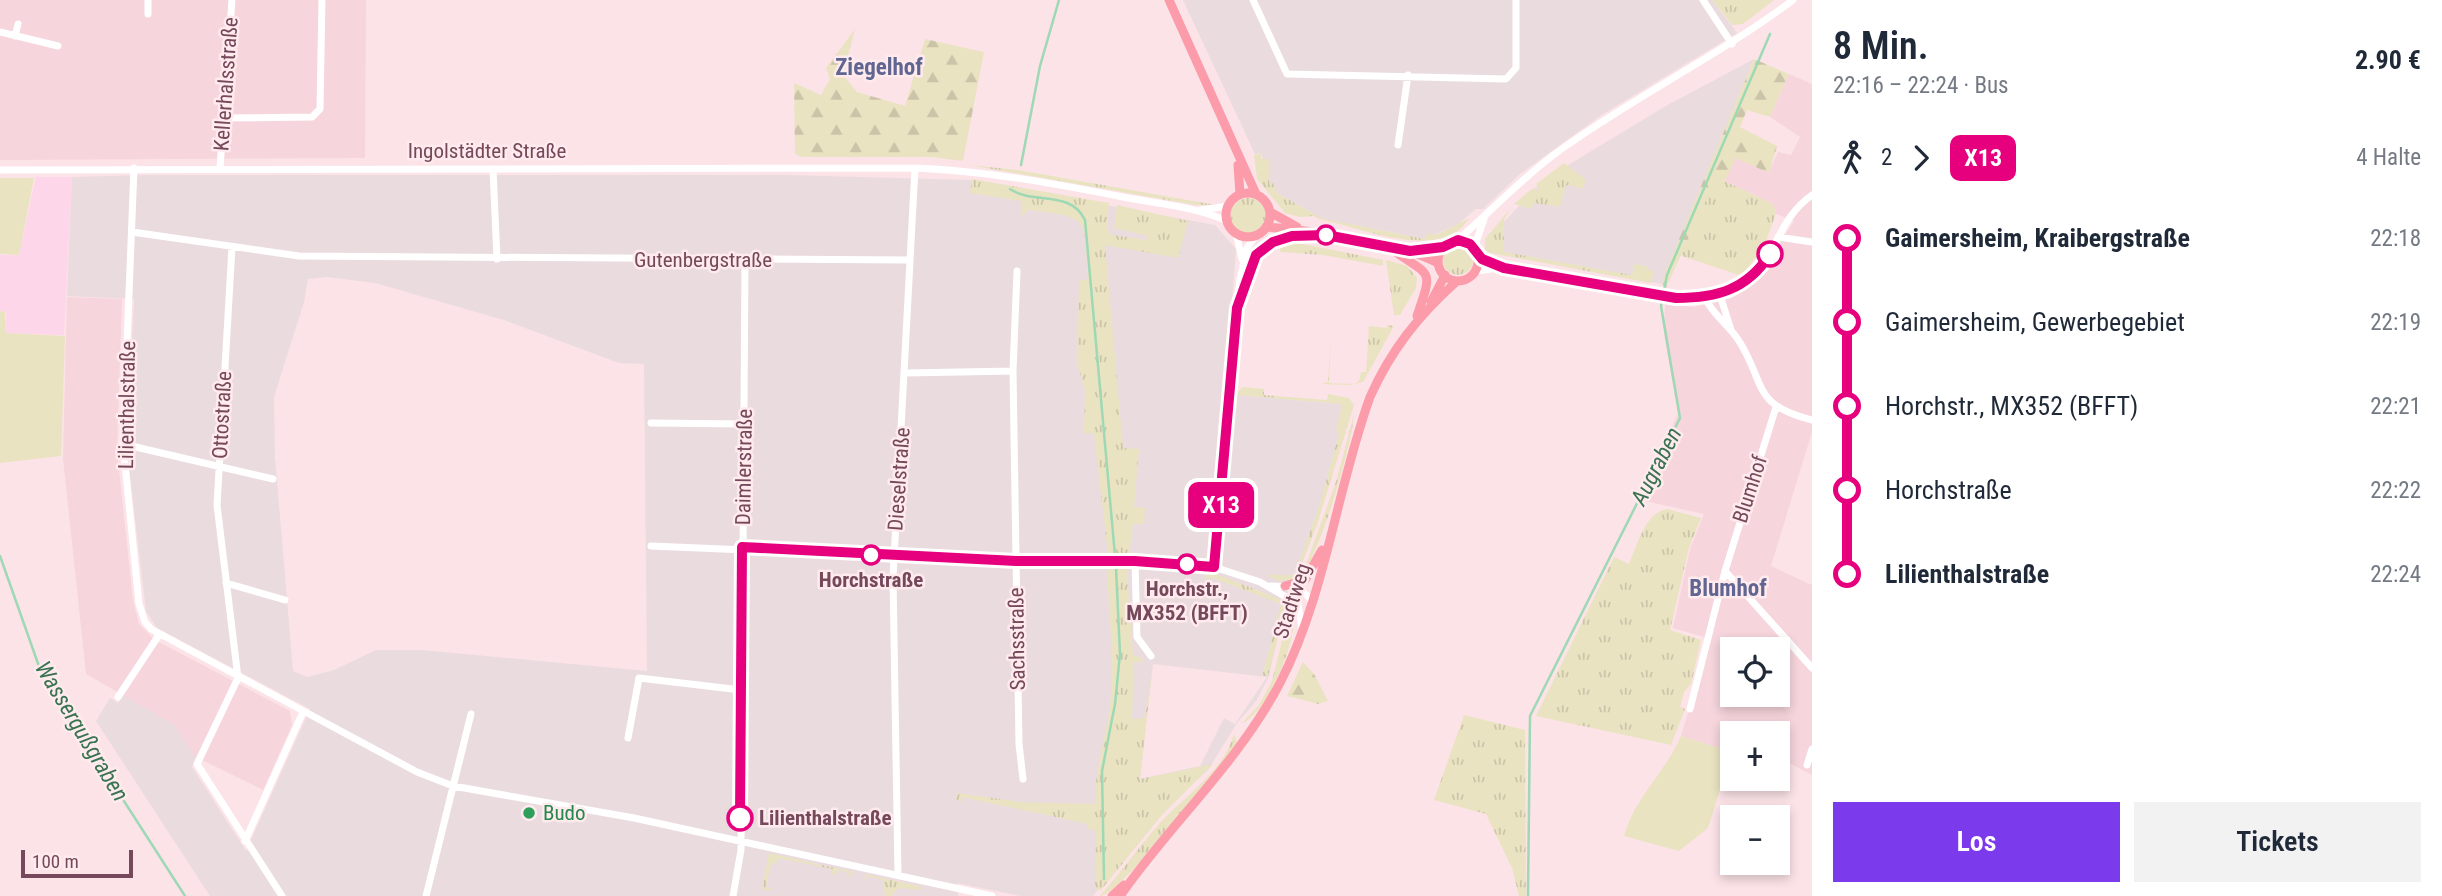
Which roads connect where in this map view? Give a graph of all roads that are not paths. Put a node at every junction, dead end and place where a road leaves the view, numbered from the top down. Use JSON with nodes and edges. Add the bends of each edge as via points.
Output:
{"nodes":[{"id":1,"x":148,"y":0,"type":"edge"},
{"id":2,"x":232,"y":0,"type":"edge"},
{"id":3,"x":322,"y":0,"type":"edge"},
{"id":4,"x":1169,"y":0,"type":"edge"},
{"id":5,"x":1253,"y":0,"type":"edge"},
{"id":6,"x":1516,"y":0,"type":"edge"},
{"id":7,"x":1703,"y":0,"type":"edge"},
{"id":8,"x":1793,"y":0,"type":"edge"},
{"id":9,"x":148,"y":14,"type":"dead end"},
{"id":10,"x":18,"y":24,"type":"dead end"},
{"id":11,"x":0,"y":32,"type":"edge"},
{"id":12,"x":15,"y":36,"type":"junction"},
{"id":13,"x":1732,"y":44,"type":"junction"},
{"id":14,"x":58,"y":46,"type":"dead end"},
{"id":15,"x":1408,"y":75,"type":"junction"},
{"id":16,"x":223,"y":118,"type":"junction"},
{"id":17,"x":1398,"y":145,"type":"dead end"},
{"id":18,"x":1236,"y":153,"type":"junction"},
{"id":19,"x":134,"y":168,"type":"junction"},
{"id":20,"x":220,"y":168,"type":"junction"},
{"id":21,"x":915,"y":168,"type":"junction"},
{"id":22,"x":493,"y":169,"type":"junction"},
{"id":23,"x":0,"y":170,"type":"edge"},
{"id":24,"x":1240,"y":194,"type":"junction"},
{"id":25,"x":1256,"y":194,"type":"junction"},
{"id":26,"x":1812,"y":195,"type":"edge"},
{"id":27,"x":1228,"y":206,"type":"junction"},
{"id":28,"x":1196,"y":210,"type":"junction"},
{"id":29,"x":1270,"y":212,"type":"junction"},
{"id":30,"x":1484,"y":219,"type":"junction"},
{"id":31,"x":1227,"y":221,"type":"junction"},
{"id":32,"x":1266,"y":227,"type":"junction"},
{"id":33,"x":1302,"y":229,"type":"junction"},
{"id":34,"x":132,"y":232,"type":"junction"},
{"id":35,"x":1236,"y":233,"type":"junction"},
{"id":36,"x":1256,"y":235,"type":"junction"},
{"id":37,"x":1326,"y":235,"type":"junction"},
{"id":38,"x":1778,"y":237,"type":"junction"},
{"id":39,"x":1458,"y":240,"type":"junction"},
{"id":40,"x":1812,"y":242,"type":"edge"},
{"id":41,"x":232,"y":247,"type":"junction"},
{"id":42,"x":1390,"y":247,"type":"junction"},
{"id":43,"x":1443,"y":247,"type":"junction"},
{"id":44,"x":1410,"y":251,"type":"junction"},
{"id":45,"x":1476,"y":252,"type":"junction"},
{"id":46,"x":497,"y":259,"type":"junction"},
{"id":47,"x":910,"y":260,"type":"junction"},
{"id":48,"x":746,"y":261,"type":"junction"},
{"id":49,"x":1243,"y":262,"type":"junction"},
{"id":50,"x":1438,"y":263,"type":"junction"},
{"id":51,"x":1504,"y":268,"type":"junction"},
{"id":52,"x":1017,"y":271,"type":"dead end"},
{"id":53,"x":1476,"y":271,"type":"junction"},
{"id":54,"x":1445,"y":275,"type":"junction"},
{"id":55,"x":1457,"y":281,"type":"junction"},
{"id":56,"x":1720,"y":295,"type":"junction"},
{"id":57,"x":1705,"y":298,"type":"junction"},
{"id":58,"x":1428,"y":307,"type":"junction"},
{"id":59,"x":1237,"y":308,"type":"junction"},
{"id":60,"x":1415,"y":320,"type":"junction"},
{"id":61,"x":1731,"y":331,"type":"junction"},
{"id":62,"x":1013,"y":372,"type":"junction"},
{"id":63,"x":906,"y":373,"type":"junction"},
{"id":64,"x":1776,"y":407,"type":"junction"},
{"id":65,"x":1812,"y":420,"type":"edge"},
{"id":66,"x":651,"y":424,"type":"dead end"},
{"id":67,"x":744,"y":425,"type":"junction"},
{"id":68,"x":122,"y":444,"type":"junction"},
{"id":69,"x":219,"y":466,"type":"junction"},
{"id":70,"x":273,"y":480,"type":"dead end"},
{"id":71,"x":1330,"y":536,"type":"junction"},
{"id":72,"x":651,"y":546,"type":"dead end"},
{"id":73,"x":742,"y":547,"type":"junction"},
{"id":74,"x":894,"y":555,"type":"junction"},
{"id":75,"x":1016,"y":561,"type":"junction"},
{"id":76,"x":1135,"y":561,"type":"junction"},
{"id":77,"x":1214,"y":567,"type":"junction"},
{"id":78,"x":1725,"y":571,"type":"junction"},
{"id":79,"x":226,"y":583,"type":"junction"},
{"id":80,"x":1269,"y":586,"type":"junction"},
{"id":81,"x":1285,"y":586,"type":"junction"},
{"id":82,"x":285,"y":600,"type":"dead end"},
{"id":83,"x":1312,"y":603,"type":"junction"},
{"id":84,"x":1302,"y":631,"type":"junction"},
{"id":85,"x":159,"y":635,"type":"junction"},
{"id":86,"x":1151,"y":656,"type":"dead end"},
{"id":87,"x":1812,"y":668,"type":"edge"},
{"id":88,"x":238,"y":678,"type":"junction"},
{"id":89,"x":741,"y":690,"type":"junction"},
{"id":90,"x":118,"y":697,"type":"dead end"},
{"id":91,"x":1690,"y":709,"type":"dead end"},
{"id":92,"x":303,"y":712,"type":"junction"},
{"id":93,"x":471,"y":714,"type":"dead end"},
{"id":94,"x":628,"y":738,"type":"dead end"},
{"id":95,"x":1812,"y":749,"type":"edge"},
{"id":96,"x":1807,"y":765,"type":"dead end"},
{"id":97,"x":1023,"y":779,"type":"dead end"},
{"id":98,"x":453,"y":786,"type":"junction"},
{"id":99,"x":245,"y":841,"type":"junction"},
{"id":100,"x":741,"y":841,"type":"junction"},
{"id":101,"x":898,"y":875,"type":"junction"},
{"id":102,"x":1133,"y":877,"type":"junction"},
{"id":103,"x":282,"y":896,"type":"edge"},
{"id":104,"x":426,"y":896,"type":"edge"},
{"id":105,"x":733,"y":896,"type":"edge"},
{"id":106,"x":992,"y":896,"type":"edge"},
{"id":107,"x":1112,"y":896,"type":"edge"},
{"id":108,"x":1120,"y":896,"type":"edge"}],
"edges":[{"from":1,"to":9,"type":"street"},
{"from":2,"to":16,"type":"street","name":"Kellerhalsstraße"},
{"from":3,"to":16,"type":"street","via":[[320,109],[312,117]]},
{"from":4,"to":18,"type":"main road"},
{"from":5,"to":15,"type":"street","via":[[1287,74]]},
{"from":6,"to":15,"type":"street","via":[[1516,68],[1506,79]]},
{"from":7,"to":13,"type":"street"},
{"from":8,"to":13,"type":"street"},
{"from":10,"to":12,"type":"street"},
{"from":11,"to":12,"type":"street"},
{"from":12,"to":14,"type":"street"},
{"from":13,"to":30,"type":"street","via":[[1564,147],[1523,179]]},
{"from":15,"to":17,"type":"street"},
{"from":16,"to":20,"type":"street","name":"Kellerhalsstraße"},
{"from":18,"to":24,"type":"main road"},
{"from":18,"to":25,"type":"main road"},
{"from":19,"to":20,"type":"street","name":"Ingolstädter Straße"},
{"from":19,"to":23,"type":"street","name":"Ingolstädter Straße"},
{"from":19,"to":34,"type":"street","name":"Lilienthalstraße"},
{"from":20,"to":22,"type":"street","name":"Ingolstädter Straße"},
{"from":21,"to":22,"type":"street","name":"Ingolstädter Straße"},
{"from":21,"to":28,"type":"street","name":"Ingolstädter Straße","via":[[974,171]]},
{"from":21,"to":47,"type":"street","name":"Dieselstraße"},
{"from":22,"to":46,"type":"street"},
{"from":24,"to":25,"type":"main road"},
{"from":24,"to":27,"type":"main road"},
{"from":25,"to":29,"type":"main road","via":[[1266,201]]},
{"from":26,"to":38,"type":"street","via":[[1787,218]]},
{"from":27,"to":28,"type":"street"},
{"from":27,"to":31,"type":"main road"},
{"from":28,"to":31,"type":"street"},
{"from":29,"to":32,"type":"main road"},
{"from":29,"to":33,"type":"main road"},
{"from":30,"to":39,"type":"street"},
{"from":30,"to":45,"type":"street"},
{"from":31,"to":35,"type":"main road"},
{"from":32,"to":33,"type":"main road"},
{"from":32,"to":36,"type":"main road"},
{"from":33,"to":37,"type":"main road"},
{"from":34,"to":41,"type":"street","name":"Gutenbergstraße"},
{"from":34,"to":68,"type":"street","name":"Lilienthalstraße"},
{"from":35,"to":36,"type":"main road"},
{"from":35,"to":49,"type":"street"},
{"from":36,"to":49,"type":"street"},
{"from":37,"to":42,"type":"main road"},
{"from":37,"to":59,"type":"street","via":[[1286,237],[1262,250],[1249,270]]},
{"from":38,"to":40,"type":"street"},
{"from":38,"to":56,"type":"street","via":[[1757,272]]},
{"from":39,"to":43,"type":"main road"},
{"from":39,"to":45,"type":"main road"},
{"from":41,"to":46,"type":"street","name":"Gutenbergstraße","via":[[299,256]]},
{"from":41,"to":69,"type":"street","name":"Ottostraße"},
{"from":42,"to":44,"type":"main road"},
{"from":42,"to":60,"type":"main road","via":[[1418,264],[1425,274],[1426,290]]},
{"from":43,"to":44,"type":"main road"},
{"from":43,"to":50,"type":"main road"},
{"from":44,"to":50,"type":"main road"},
{"from":45,"to":51,"type":"street"},
{"from":45,"to":53,"type":"main road"},
{"from":46,"to":48,"type":"street","name":"Gutenbergstraße"},
{"from":47,"to":48,"type":"street","name":"Gutenbergstraße"},
{"from":47,"to":63,"type":"street","name":"Dieselstraße"},
{"from":48,"to":67,"type":"street","name":"Daimlerstraße"},
{"from":49,"to":59,"type":"street"},
{"from":50,"to":54,"type":"main road"},
{"from":51,"to":53,"type":"street"},
{"from":51,"to":57,"type":"street","via":[[1658,296]]},
{"from":52,"to":62,"type":"street","name":"Sachsstraße"},
{"from":53,"to":55,"type":"main road"},
{"from":54,"to":55,"type":"main road"},
{"from":54,"to":58,"type":"main road","name":"Stadtweg"},
{"from":55,"to":58,"type":"main road","name":"Stadtweg"},
{"from":56,"to":57,"type":"street"},
{"from":56,"to":61,"type":"street"},
{"from":57,"to":61,"type":"street"},
{"from":58,"to":60,"type":"main road","name":"Stadtweg"},
{"from":59,"to":77,"type":"street"},
{"from":60,"to":71,"type":"main road","name":"Stadtweg","via":[[1384,365],[1370,397]]},
{"from":61,"to":64,"type":"street","via":[[1756,381]]},
{"from":62,"to":63,"type":"street"},
{"from":62,"to":75,"type":"street","name":"Sachsstraße"},
{"from":63,"to":74,"type":"street","name":"Dieselstraße"},
{"from":64,"to":65,"type":"street"},
{"from":64,"to":78,"type":"street","name":"Blumhof"},
{"from":66,"to":67,"type":"street"},
{"from":67,"to":73,"type":"street","name":"Daimlerstraße"},
{"from":68,"to":69,"type":"street"},
{"from":68,"to":85,"type":"street","name":"Lilienthalstraße","via":[[139,604],[145,622]]},
{"from":69,"to":70,"type":"street"},
{"from":69,"to":79,"type":"street","name":"Ottostraße"},
{"from":71,"to":81,"type":"main road","via":[[1309,575]]},
{"from":71,"to":83,"type":"main road","name":"Stadtweg"},
{"from":72,"to":73,"type":"street"},
{"from":73,"to":74,"type":"street"},
{"from":73,"to":89,"type":"street","name":"Daimlerstraße"},
{"from":74,"to":75,"type":"street"},
{"from":74,"to":101,"type":"street","name":"Dieselstraße"},
{"from":75,"to":76,"type":"street"},
{"from":75,"to":97,"type":"street","name":"Sachsstraße"},
{"from":76,"to":77,"type":"street"},
{"from":76,"to":86,"type":"street","via":[[1137,637]]},
{"from":77,"to":80,"type":"street"},
{"from":78,"to":87,"type":"street"},
{"from":78,"to":91,"type":"street","name":"Blumhof"},
{"from":79,"to":82,"type":"street"},
{"from":79,"to":88,"type":"street","name":"Ottostraße"},
{"from":80,"to":81,"type":"street"},
{"from":80,"to":84,"type":"street","via":[[1298,604]]},
{"from":81,"to":83,"type":"street","via":[[1307,595]]},
{"from":83,"to":84,"type":"main road","name":"Stadtweg"},
{"from":84,"to":102,"type":"main road","name":"Stadtweg","via":[[1281,681],[1240,748]]},
{"from":85,"to":88,"type":"street","name":"Lilienthalstraße"},
{"from":85,"to":90,"type":"street"},
{"from":88,"to":92,"type":"street","name":"Lilienthalstraße"},
{"from":88,"to":99,"type":"street","via":[[197,764]]},
{"from":89,"to":94,"type":"street","via":[[639,678]]},
{"from":89,"to":100,"type":"street","name":"Daimlerstraße"},
{"from":92,"to":98,"type":"street","name":"Lilienthalstraße","via":[[416,772]]},
{"from":92,"to":99,"type":"street"},
{"from":93,"to":98,"type":"street"},
{"from":95,"to":96,"type":"street"},
{"from":98,"to":100,"type":"street","name":"Lilienthalstraße"},
{"from":98,"to":104,"type":"street"},
{"from":99,"to":103,"type":"street"},
{"from":100,"to":101,"type":"street","name":"Lilienthalstraße"},
{"from":100,"to":105,"type":"street","name":"Daimlerstraße"},
{"from":101,"to":106,"type":"street","name":"Lilienthalstraße"},
{"from":102,"to":107,"type":"main road","name":"Stadtweg"},
{"from":102,"to":108,"type":"main road","name":"Stadtweg"}]}
